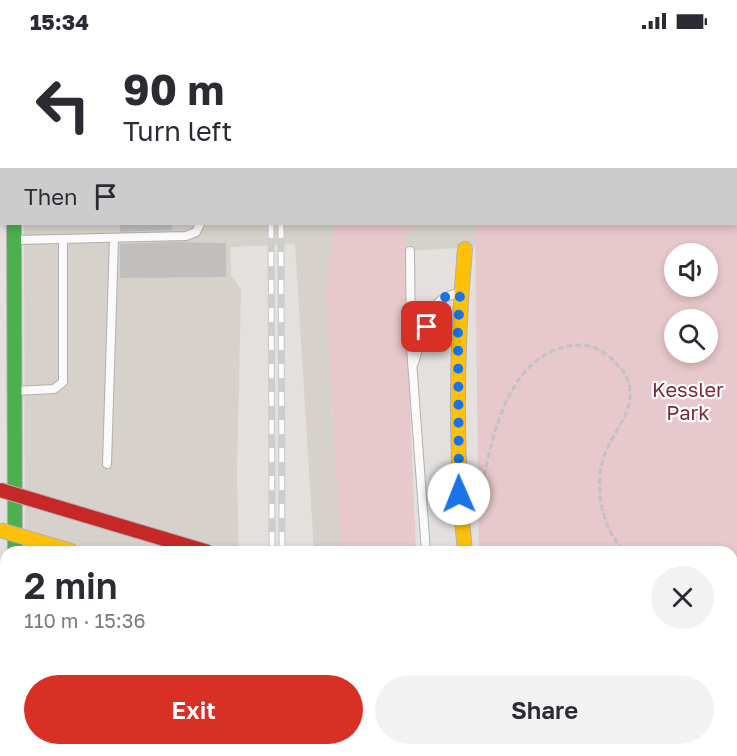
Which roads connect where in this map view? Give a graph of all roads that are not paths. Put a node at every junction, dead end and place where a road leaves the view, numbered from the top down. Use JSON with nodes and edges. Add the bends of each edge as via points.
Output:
{"nodes":[{"id":1,"x":14,"y":225,"type":"edge"},
{"id":2,"x":199,"y":225,"type":"edge"},
{"id":3,"x":114,"y":238,"type":"junction"},
{"id":4,"x":14,"y":240,"type":"junction"},
{"id":5,"x":63,"y":240,"type":"junction"},
{"id":6,"x":465,"y":249,"type":"dead end"},
{"id":7,"x":410,"y":251,"type":"dead end"},
{"id":8,"x":460,"y":294,"type":"junction"},
{"id":9,"x":412,"y":368,"type":"junction"},
{"id":10,"x":15,"y":391,"type":"junction"},
{"id":11,"x":107,"y":464,"type":"dead end"},
{"id":12,"x":0,"y":490,"type":"edge"},
{"id":13,"x":0,"y":530,"type":"edge"},
{"id":14,"x":15,"y":546,"type":"edge"},
{"id":15,"x":54,"y":546,"type":"edge"},
{"id":16,"x":188,"y":546,"type":"edge"},
{"id":17,"x":426,"y":546,"type":"edge"},
{"id":18,"x":465,"y":546,"type":"edge"}],
"edges":[{"from":1,"to":4,"type":"main road"},
{"from":2,"to":3,"type":"lane","via":[[186,236]]},
{"from":3,"to":5,"type":"lane"},
{"from":3,"to":11,"type":"lane"},
{"from":4,"to":5,"type":"lane"},
{"from":4,"to":10,"type":"main road"},
{"from":5,"to":10,"type":"lane","via":[[63,382],[54,389]]},
{"from":6,"to":8,"type":"main road"},
{"from":7,"to":9,"type":"lane"},
{"from":8,"to":9,"type":"lane","via":[[448,294],[435,305]]},
{"from":8,"to":18,"type":"main road","via":[[459,461]]},
{"from":9,"to":17,"type":"lane"},
{"from":10,"to":14,"type":"main road"},
{"from":12,"to":16,"type":"main road","bridge":true},
{"from":13,"to":15,"type":"main road","bridge":true}]}
